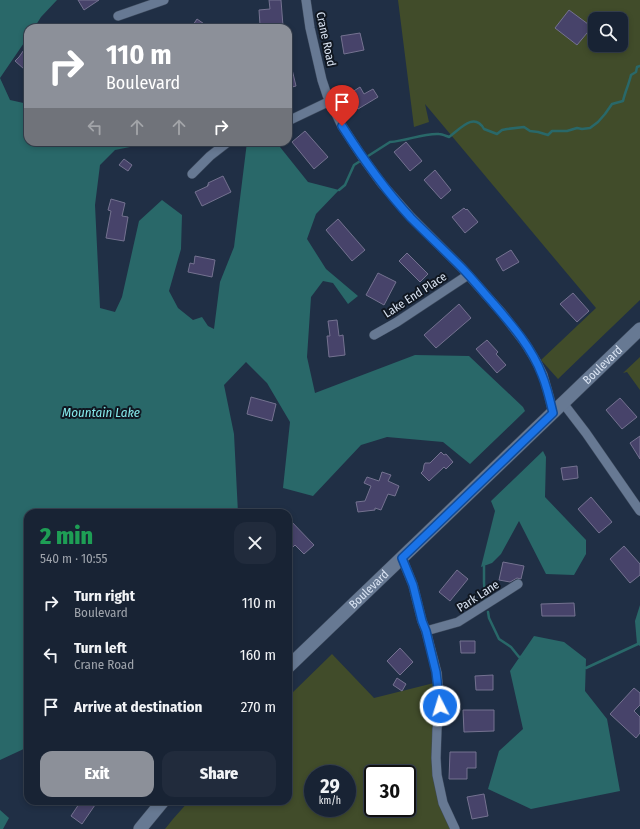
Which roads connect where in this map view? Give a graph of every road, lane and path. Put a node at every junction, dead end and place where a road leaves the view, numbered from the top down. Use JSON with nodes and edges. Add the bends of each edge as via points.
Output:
{"nodes":[{"id":1,"x":164,"y":0,"type":"edge"},
{"id":2,"x":306,"y":0,"type":"edge"},
{"id":3,"x":118,"y":16,"type":"dead end"},
{"id":4,"x":330,"y":101,"type":"junction"},
{"id":5,"x":292,"y":119,"type":"edge"},
{"id":6,"x":223,"y":146,"type":"edge"},
{"id":7,"x":192,"y":174,"type":"dead end"},
{"id":8,"x":468,"y":275,"type":"junction"},
{"id":9,"x":640,"y":329,"type":"edge"},
{"id":10,"x":374,"y":335,"type":"dead end"},
{"id":11,"x":563,"y":403,"type":"junction"},
{"id":12,"x":553,"y":413,"type":"junction"},
{"id":13,"x":640,"y":511,"type":"edge"},
{"id":14,"x":402,"y":558,"type":"junction"},
{"id":15,"x":518,"y":584,"type":"dead end"},
{"id":16,"x":426,"y":631,"type":"junction"},
{"id":17,"x":292,"y":664,"type":"edge"},
{"id":18,"x":159,"y":805,"type":"edge"},
{"id":19,"x":140,"y":829,"type":"edge"},
{"id":20,"x":455,"y":829,"type":"edge"}],
"edges":[{"from":1,"to":3,"type":"street"},
{"from":2,"to":4,"type":"street","name":"Crane Road","via":[[320,73]]},
{"from":4,"to":5,"type":"street"},
{"from":4,"to":8,"type":"street","name":"Crane Road","via":[[342,126],[382,184]]},
{"from":6,"to":7,"type":"street"},
{"from":8,"to":10,"type":"street","name":"Lake End Place"},
{"from":8,"to":12,"type":"street","name":"Crane Road","via":[[512,326],[528,349],[542,375]]},
{"from":9,"to":11,"type":"main road","name":"Boulevard"},
{"from":11,"to":12,"type":"main road","name":"Boulevard"},
{"from":11,"to":13,"type":"street"},
{"from":12,"to":14,"type":"main road","name":"Boulevard"},
{"from":14,"to":16,"type":"street","via":[[413,585]]},
{"from":14,"to":17,"type":"main road","name":"Boulevard"},
{"from":15,"to":16,"type":"street","name":"Park Lane","via":[[458,622]]},
{"from":16,"to":20,"type":"street","via":[[436,672],[440,706],[436,729],[437,775],[443,803]]},
{"from":18,"to":19,"type":"main road"}]}
